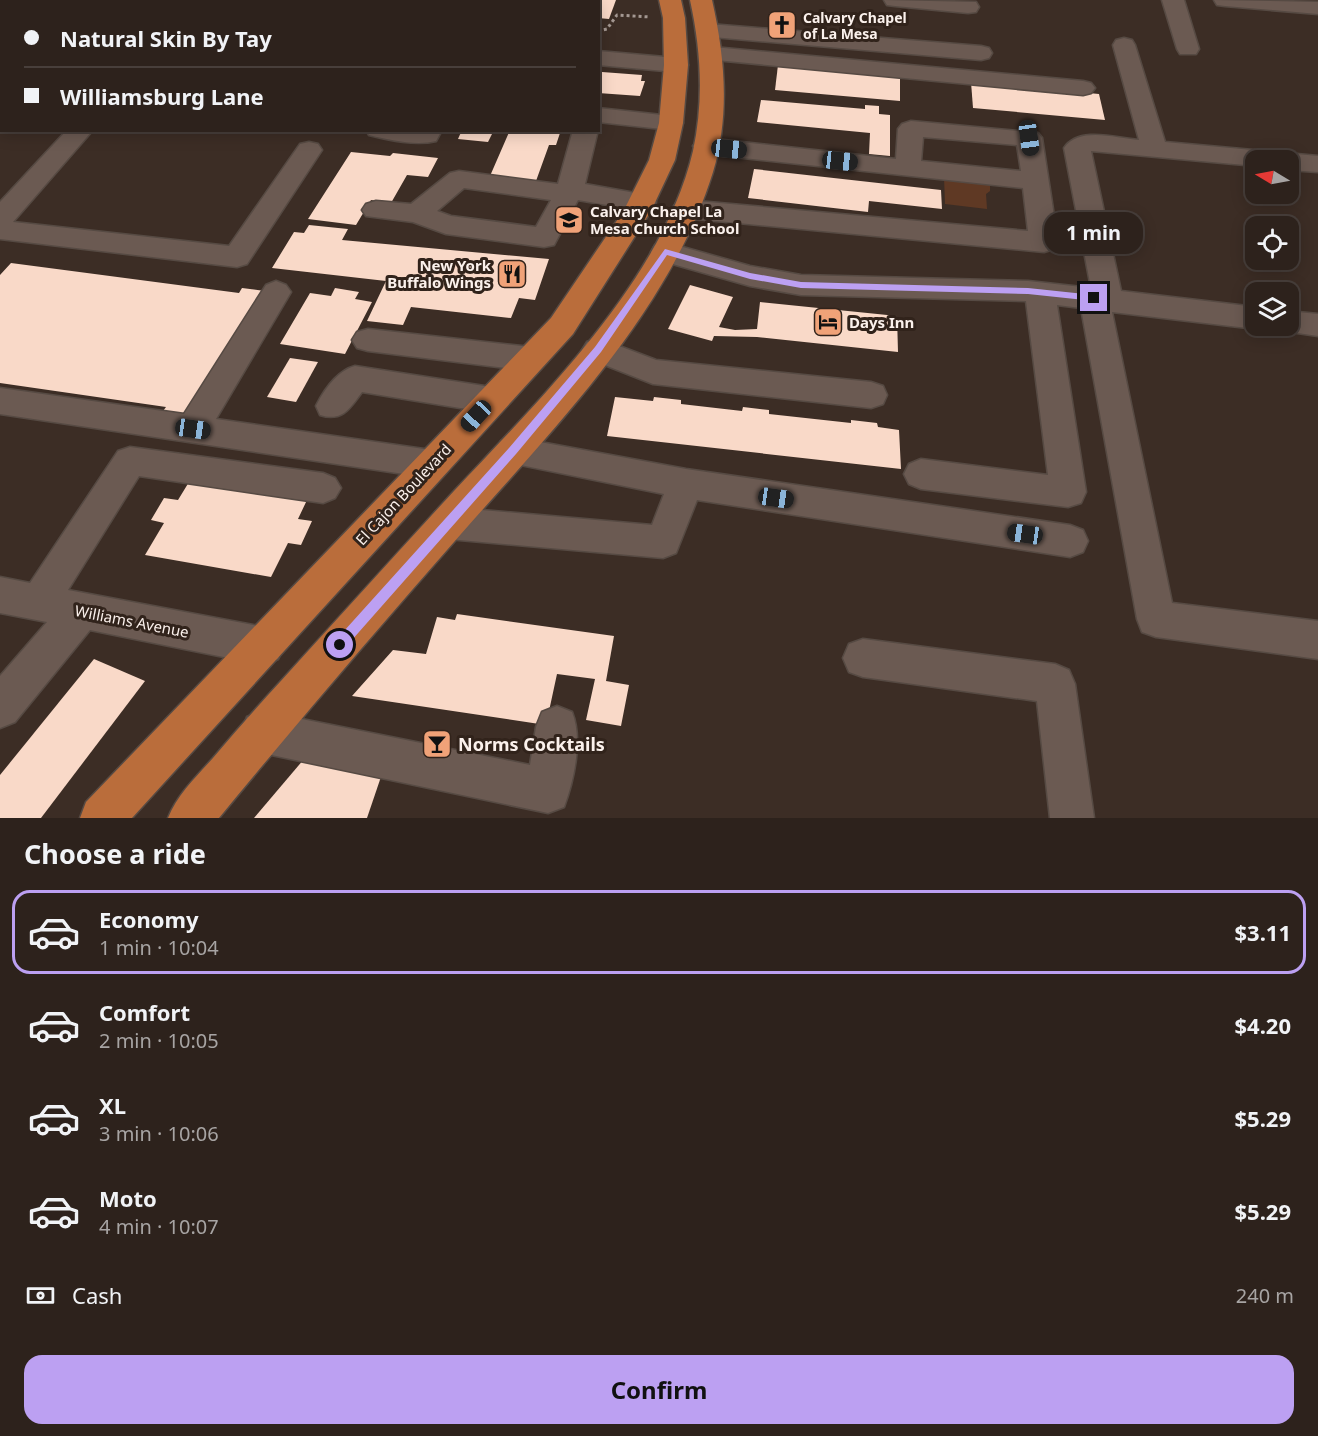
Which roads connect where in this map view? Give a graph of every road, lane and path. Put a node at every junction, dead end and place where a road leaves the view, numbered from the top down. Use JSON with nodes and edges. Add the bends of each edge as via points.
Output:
{"nodes":[{"id":1,"x":670,"y":0,"type":"edge"},
{"id":2,"x":894,"y":0,"type":"edge"},
{"id":3,"x":1173,"y":0,"type":"edge"},
{"id":4,"x":1225,"y":0,"type":"edge"},
{"id":5,"x":968,"y":7,"type":"dead end"},
{"id":6,"x":1315,"y":13,"type":"edge"},
{"id":7,"x":650,"y":17,"type":"dead end"},
{"id":8,"x":708,"y":28,"type":"edge"},
{"id":9,"x":600,"y":31,"type":"edge"},
{"id":10,"x":1124,"y":45,"type":"dead end"},
{"id":11,"x":1188,"y":49,"type":"dead end"},
{"id":12,"x":981,"y":53,"type":"dead end"},
{"id":13,"x":600,"y":58,"type":"edge"},
{"id":14,"x":676,"y":65,"type":"junction"},
{"id":15,"x":1083,"y":88,"type":"dead end"},
{"id":16,"x":600,"y":116,"type":"edge"},
{"id":17,"x":672,"y":123,"type":"junction"},
{"id":18,"x":79,"y":132,"type":"edge"},
{"id":19,"x":394,"y":132,"type":"edge"},
{"id":20,"x":429,"y":132,"type":"edge"},
{"id":21,"x":585,"y":132,"type":"edge"},
{"id":22,"x":706,"y":146,"type":"junction"},
{"id":23,"x":1154,"y":149,"type":"junction"},
{"id":24,"x":309,"y":150,"type":"dead end"},
{"id":25,"x":1245,"y":157,"type":"edge"},
{"id":26,"x":1299,"y":163,"type":"edge"},
{"id":27,"x":1318,"y":164,"type":"edge"},
{"id":28,"x":908,"y":168,"type":"junction"},
{"id":29,"x":1035,"y":181,"type":"junction"},
{"id":30,"x":568,"y":192,"type":"junction"},
{"id":31,"x":642,"y":202,"type":"junction"},
{"id":32,"x":686,"y":209,"type":"junction"},
{"id":33,"x":376,"y":210,"type":"dead end"},
{"id":34,"x":417,"y":213,"type":"junction"},
{"id":35,"x":0,"y":219,"type":"edge"},
{"id":36,"x":0,"y":230,"type":"edge"},
{"id":37,"x":665,"y":252,"type":"junction"},
{"id":38,"x":276,"y":292,"type":"dead end"},
{"id":39,"x":1040,"y":292,"type":"junction"},
{"id":40,"x":1101,"y":299,"type":"junction"},
{"id":41,"x":1245,"y":317,"type":"edge"},
{"id":42,"x":1299,"y":323,"type":"edge"},
{"id":43,"x":1318,"y":326,"type":"edge"},
{"id":44,"x":368,"y":340,"type":"dead end"},
{"id":45,"x":598,"y":350,"type":"junction"},
{"id":46,"x":531,"y":359,"type":"junction"},
{"id":47,"x":871,"y":394,"type":"dead end"},
{"id":48,"x":491,"y":400,"type":"junction"},
{"id":49,"x":0,"y":401,"type":"edge"},
{"id":50,"x":332,"y":406,"type":"dead end"},
{"id":51,"x":193,"y":429,"type":"junction"},
{"id":52,"x":513,"y":451,"type":"junction"},
{"id":53,"x":431,"y":464,"type":"junction"},
{"id":54,"x":921,"y":474,"type":"dead end"},
{"id":55,"x":686,"y":484,"type":"junction"},
{"id":56,"x":323,"y":488,"type":"dead end"},
{"id":57,"x":448,"y":523,"type":"junction"},
{"id":58,"x":1070,"y":541,"type":"dead end"},
{"id":59,"x":0,"y":596,"type":"edge"},
{"id":60,"x":39,"y":603,"type":"junction"},
{"id":61,"x":82,"y":611,"type":"junction"},
{"id":62,"x":1318,"y":640,"type":"edge"},
{"id":63,"x":264,"y":646,"type":"junction"},
{"id":64,"x":863,"y":658,"type":"dead end"},
{"id":65,"x":0,"y":707,"type":"edge"},
{"id":66,"x":556,"y":727,"type":"dead end"},
{"id":67,"x":262,"y":732,"type":"junction"},
{"id":68,"x":102,"y":818,"type":"edge"},
{"id":69,"x":190,"y":818,"type":"edge"},
{"id":70,"x":1072,"y":818,"type":"edge"}],
"edges":[{"from":1,"to":14,"type":"main road","name":"El Cajon Boulevard"},
{"from":2,"to":5,"type":"street"},
{"from":3,"to":11,"type":"street"},
{"from":4,"to":6,"type":"street"},
{"from":7,"to":9,"type":"path","via":[[617,15],[607,29]]},
{"from":8,"to":12,"type":"street"},
{"from":8,"to":15,"type":"street"},
{"from":8,"to":22,"type":"main road","via":[[712,100]]},
{"from":10,"to":23,"type":"street"},
{"from":13,"to":14,"type":"street"},
{"from":14,"to":17,"type":"main road","name":"El Cajon Boulevard"},
{"from":16,"to":17,"type":"street"},
{"from":17,"to":31,"type":"main road","name":"El Cajon Boulevard","via":[[662,160]]},
{"from":18,"to":35,"type":"street"},
{"from":19,"to":20,"type":"street","via":[[427,136]]},
{"from":21,"to":30,"type":"street"},
{"from":22,"to":28,"type":"street"},
{"from":22,"to":32,"type":"main road"},
{"from":23,"to":25,"type":"street"},
{"from":23,"to":40,"type":"street","via":[[1084,142],[1077,148]]},
{"from":24,"to":36,"type":"street","via":[[237,257]]},
{"from":26,"to":27,"type":"street"},
{"from":28,"to":29,"type":"street"},
{"from":28,"to":29,"type":"street","via":[[911,129],[1029,138]]},
{"from":29,"to":32,"type":"street","via":[[1044,242]]},
{"from":30,"to":31,"type":"street"},
{"from":30,"to":34,"type":"street","via":[[459,179]]},
{"from":30,"to":34,"type":"street","via":[[544,238],[446,225]]},
{"from":31,"to":37,"type":"main road","via":[[654,241]]},
{"from":31,"to":46,"type":"main road","name":"El Cajon Boulevard","via":[[562,326]]},
{"from":32,"to":37,"type":"main road"},
{"from":33,"to":34,"type":"street"},
{"from":37,"to":39,"type":"street","via":[[750,276],[801,285]]},
{"from":37,"to":45,"type":"main road"},
{"from":38,"to":51,"type":"street"},
{"from":39,"to":40,"type":"street"},
{"from":39,"to":54,"type":"street","via":[[1068,492]]},
{"from":40,"to":41,"type":"street"},
{"from":40,"to":62,"type":"street","via":[[1156,619]]},
{"from":42,"to":43,"type":"street"},
{"from":44,"to":46,"type":"street"},
{"from":45,"to":47,"type":"street","via":[[652,372]]},
{"from":45,"to":52,"type":"main road"},
{"from":46,"to":48,"type":"main road","name":"El Cajon Boulevard"},
{"from":48,"to":50,"type":"street","via":[[355,378]]},
{"from":48,"to":53,"type":"main road","name":"El Cajon Boulevard"},
{"from":49,"to":51,"type":"street"},
{"from":51,"to":53,"type":"street"},
{"from":52,"to":55,"type":"street"},
{"from":52,"to":57,"type":"main road"},
{"from":53,"to":63,"type":"main road","name":"El Cajon Boulevard"},
{"from":55,"to":57,"type":"street","via":[[663,542]]},
{"from":55,"to":58,"type":"street"},
{"from":56,"to":60,"type":"street","via":[[130,460]]},
{"from":57,"to":67,"type":"main road"},
{"from":59,"to":60,"type":"street","name":"Williams Avenue"},
{"from":60,"to":61,"type":"street","name":"Williams Avenue"},
{"from":61,"to":63,"type":"street","name":"Williams Avenue"},
{"from":61,"to":65,"type":"street"},
{"from":63,"to":68,"type":"main road","name":"El Cajon Boulevard"},
{"from":64,"to":70,"type":"street","via":[[1055,684]]},
{"from":66,"to":67,"type":"street","via":[[548,791]]},
{"from":67,"to":69,"type":"main road"}]}
